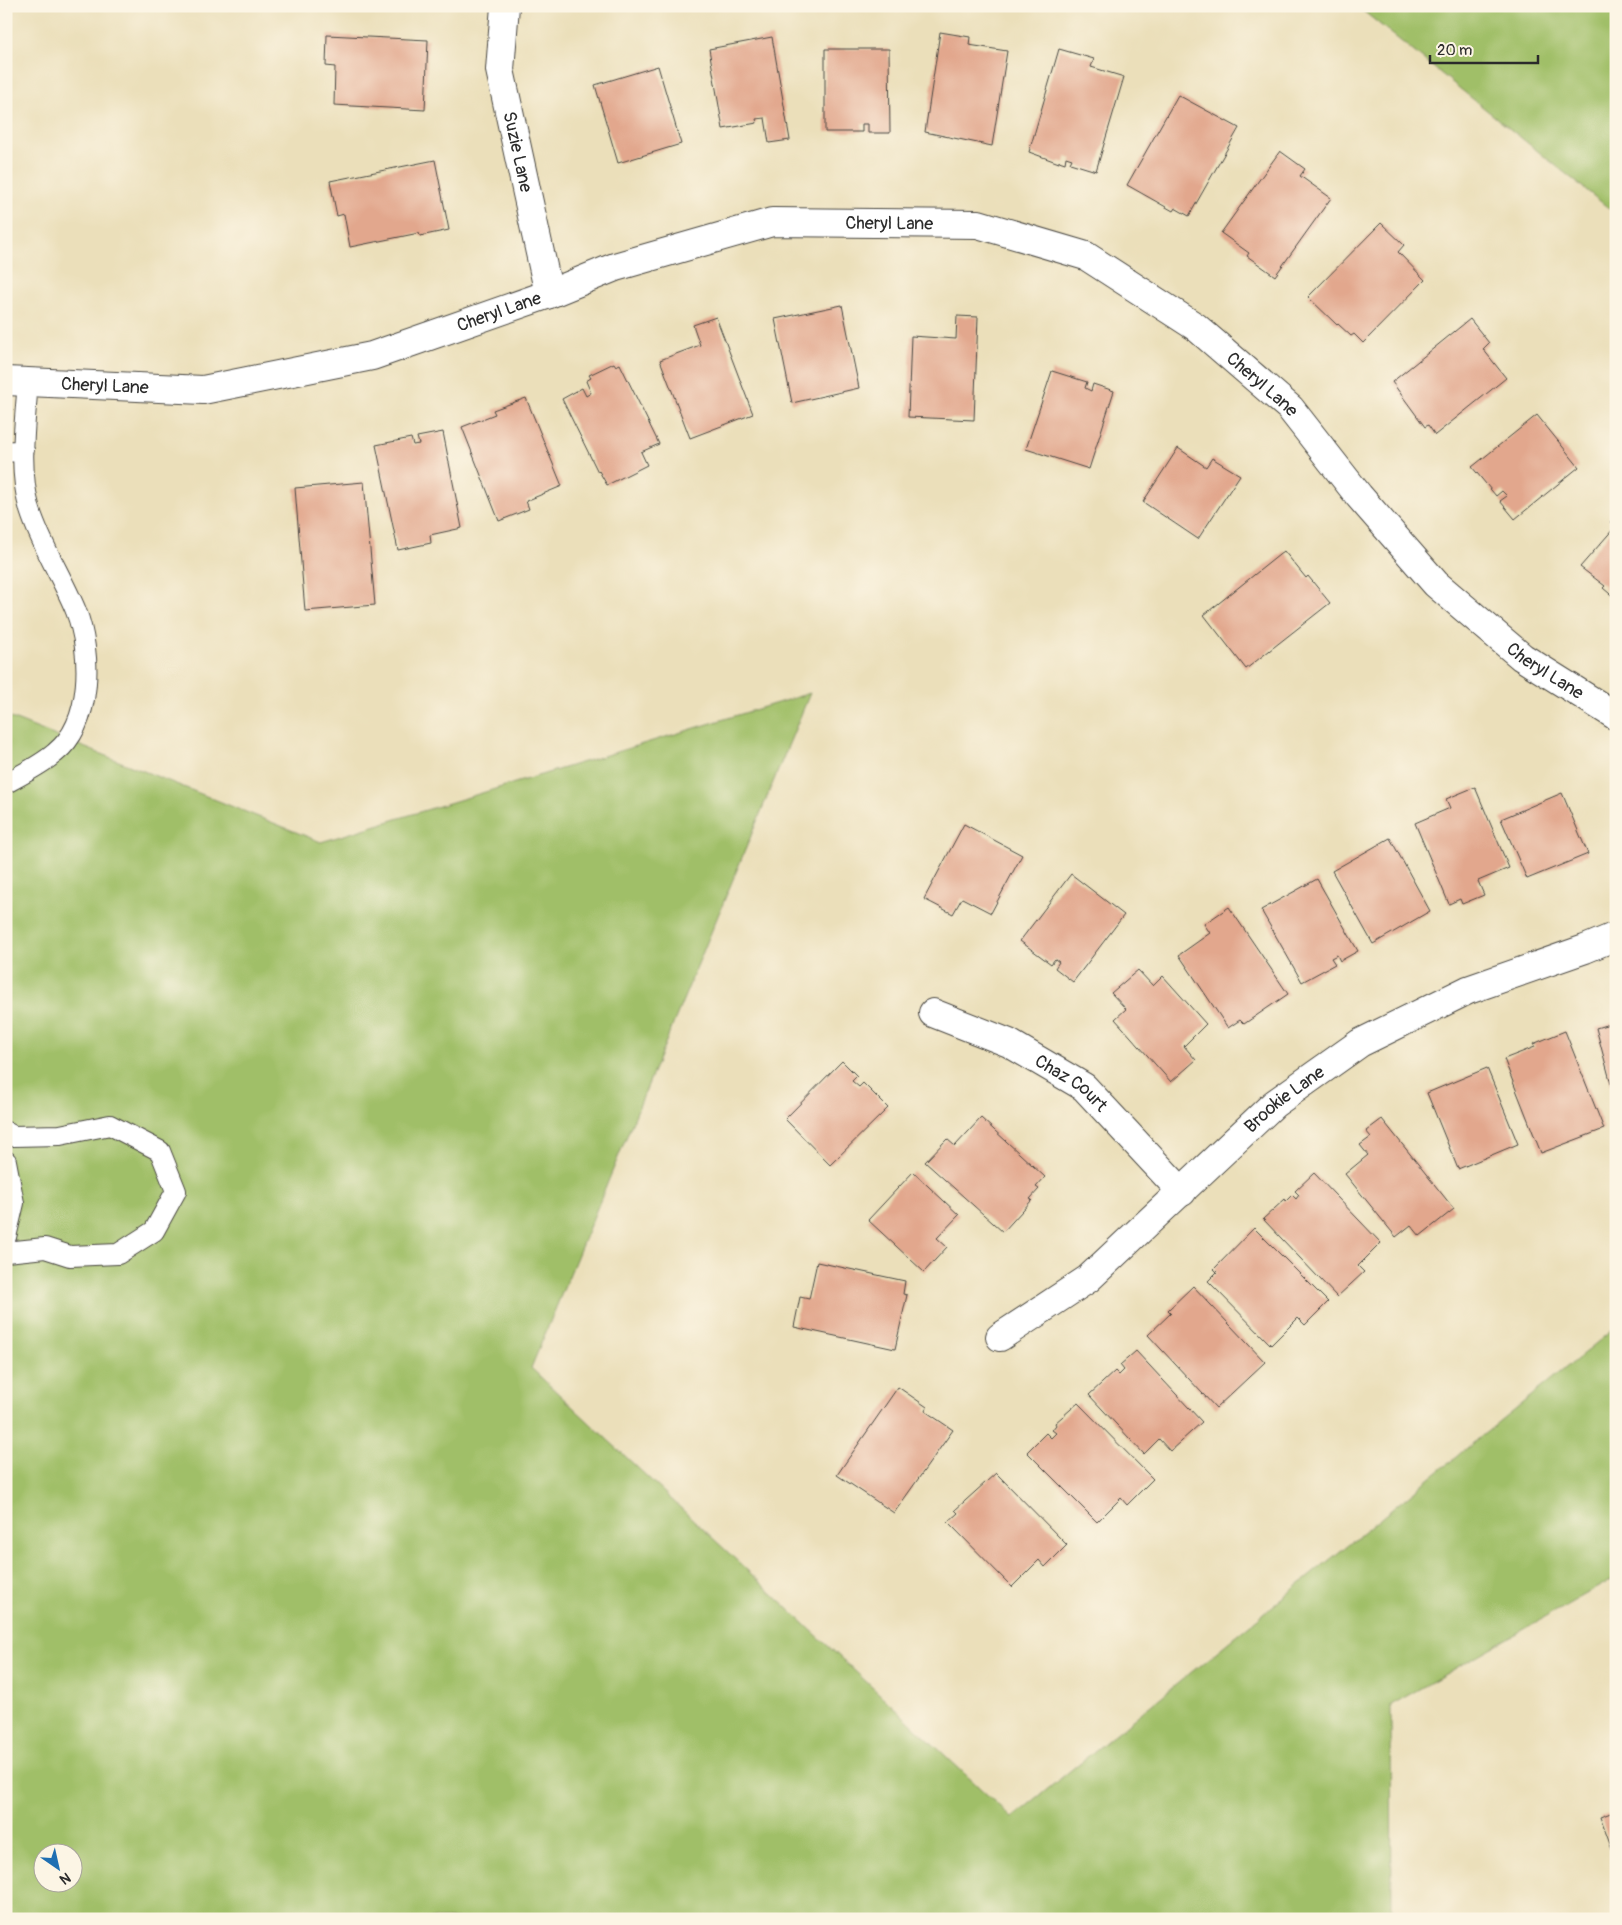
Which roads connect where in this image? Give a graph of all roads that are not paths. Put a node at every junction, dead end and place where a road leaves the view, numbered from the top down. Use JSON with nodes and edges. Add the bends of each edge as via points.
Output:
{"nodes":[{"id":1,"x":505,"y":6,"type":"edge"},
{"id":2,"x":549,"y":294,"type":"junction"},
{"id":3,"x":17,"y":381,"type":"edge"},
{"id":4,"x":15,"y":451,"type":"edge"},
{"id":5,"x":1616,"y":716,"type":"edge"},
{"id":6,"x":6,"y":783,"type":"edge"},
{"id":7,"x":1616,"y":936,"type":"edge"},
{"id":8,"x":933,"y":1013,"type":"dead end"},
{"id":9,"x":6,"y":1132,"type":"edge"},
{"id":10,"x":6,"y":1161,"type":"edge"},
{"id":11,"x":1182,"y":1192,"type":"junction"},
{"id":12,"x":6,"y":1237,"type":"edge"},
{"id":13,"x":6,"y":1252,"type":"edge"},
{"id":14,"x":1000,"y":1337,"type":"dead end"}],
"edges":[{"from":1,"to":2,"type":"street","name":"Suzie Lane","via":[[500,70]]},
{"from":2,"to":3,"type":"street","name":"Cheryl Lane","via":[[372,356],[203,390]]},
{"from":2,"to":5,"type":"street","name":"Cheryl Lane","via":[[615,267],[772,222],[978,224],[1086,256],[1196,327],[1290,408],[1359,496],[1436,584],[1522,657]]},
{"from":3,"to":4,"type":"lane"},
{"from":4,"to":6,"type":"lane","via":[[31,512],[76,613],[86,650],[85,699],[74,728],[56,752]]},
{"from":7,"to":11,"type":"street","name":"Brookie Lane","via":[[1468,990],[1360,1043],[1274,1104]]},
{"from":8,"to":11,"type":"street","name":"Chaz Court","via":[[1010,1042],[1084,1087]]},
{"from":9,"to":13,"type":"lane","via":[[13,1136],[60,1134],[110,1125],[160,1152],[176,1191],[154,1231],[118,1254],[70,1256],[44,1248]]},
{"from":10,"to":12,"type":"lane","via":[[14,1203]]},
{"from":11,"to":14,"type":"street","name":"Brookie Lane","via":[[1088,1279]]}]}
